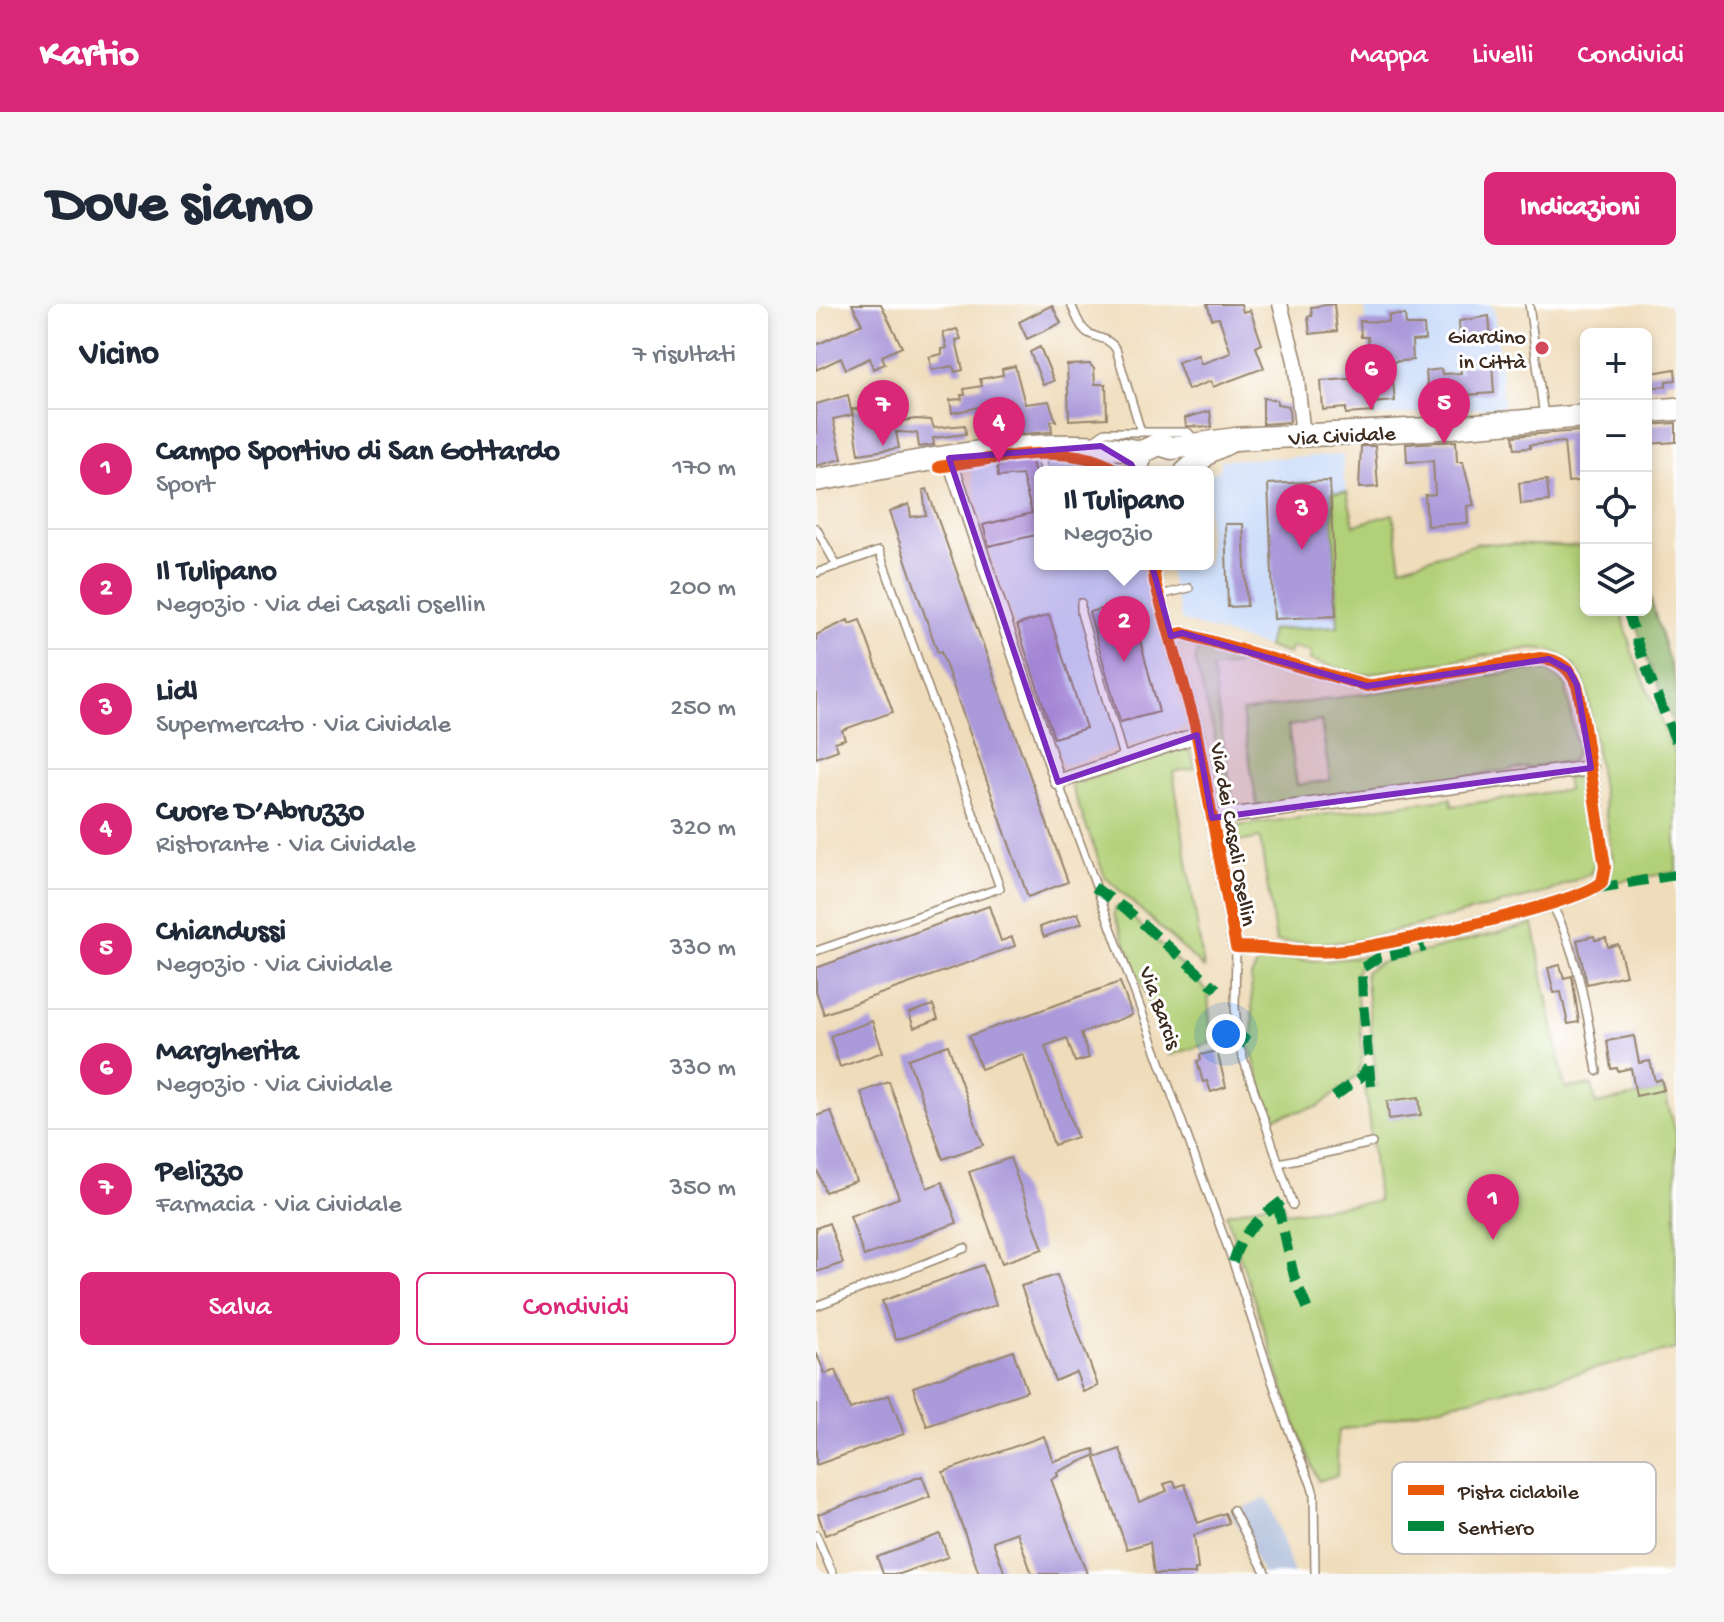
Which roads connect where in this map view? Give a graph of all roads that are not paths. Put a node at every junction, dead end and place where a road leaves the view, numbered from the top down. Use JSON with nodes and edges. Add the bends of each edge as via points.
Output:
{"nodes":[{"id":1,"x":1071,"y":304,"type":"edge"},
{"id":2,"x":1280,"y":304,"type":"edge"},
{"id":3,"x":1529,"y":304,"type":"edge"},
{"id":4,"x":1676,"y":409,"type":"edge"},
{"id":5,"x":1652,"y":411,"type":"edge"},
{"id":6,"x":1580,"y":416,"type":"edge"},
{"id":7,"x":1545,"y":419,"type":"junction"},
{"id":8,"x":1303,"y":436,"type":"junction"},
{"id":9,"x":1235,"y":439,"type":"junction"},
{"id":10,"x":1093,"y":446,"type":"junction"},
{"id":11,"x":1038,"y":448,"type":"junction"},
{"id":12,"x":1149,"y":450,"type":"edge"},
{"id":13,"x":949,"y":458,"type":"junction"},
{"id":14,"x":1043,"y":466,"type":"edge"},
{"id":15,"x":1183,"y":466,"type":"edge"},
{"id":16,"x":1191,"y":466,"type":"edge"},
{"id":17,"x":816,"y":480,"type":"edge"},
{"id":18,"x":816,"y":528,"type":"edge"},
{"id":19,"x":837,"y":566,"type":"junction"},
{"id":20,"x":1154,"y":570,"type":"edge"},
{"id":21,"x":816,"y":573,"type":"edge"},
{"id":22,"x":1189,"y":588,"type":"dead end"},
{"id":23,"x":1159,"y":595,"type":"junction"},
{"id":24,"x":1081,"y":603,"type":"dead end"},
{"id":25,"x":1171,"y":636,"type":"junction"},
{"id":26,"x":1197,"y":735,"type":"junction"},
{"id":27,"x":1124,"y":760,"type":"junction"},
{"id":28,"x":1591,"y":768,"type":"junction"},
{"id":29,"x":1058,"y":782,"type":"junction"},
{"id":30,"x":1212,"y":818,"type":"junction"},
{"id":31,"x":1552,"y":904,"type":"junction"},
{"id":32,"x":1236,"y":947,"type":"junction"},
{"id":33,"x":816,"y":951,"type":"edge"},
{"id":34,"x":1597,"y":1071,"type":"dead end"},
{"id":35,"x":1372,"y":1143,"type":"dead end"},
{"id":36,"x":1279,"y":1163,"type":"junction"},
{"id":37,"x":1293,"y":1205,"type":"dead end"},
{"id":38,"x":965,"y":1248,"type":"dead end"},
{"id":39,"x":816,"y":1306,"type":"edge"},
{"id":40,"x":1233,"y":1510,"type":"dead end"},
{"id":41,"x":816,"y":1535,"type":"edge"},
{"id":42,"x":833,"y":1574,"type":"edge"},
{"id":43,"x":1266,"y":1574,"type":"edge"},
{"id":44,"x":1315,"y":1574,"type":"edge"}],
"edges":[{"from":1,"to":12,"type":"lane","name":"Via Cividale","via":[[1088,333],[1116,349]]},
{"from":2,"to":8,"type":"street","via":[[1295,361]]},
{"from":3,"to":7,"type":"lane"},
{"from":4,"to":5,"type":"main road"},
{"from":6,"to":7,"type":"main road","name":"Via Cividale"},
{"from":7,"to":8,"type":"main road","name":"Via Cividale"},
{"from":8,"to":9,"type":"main road","name":"Via Cividale"},
{"from":9,"to":12,"type":"main road","name":"Via Cividale"},
{"from":9,"to":16,"type":"main road","name":"Via Cividale"},
{"from":10,"to":11,"type":"main road"},
{"from":10,"to":12,"type":"main road","via":[[1118,455]]},
{"from":10,"to":12,"type":"lane","via":[[1105,432]]},
{"from":11,"to":13,"type":"main road"},
{"from":11,"to":14,"type":"lane"},
{"from":12,"to":15,"type":"main road","name":"Via Cividale","via":[[1181,457]]},
{"from":13,"to":17,"type":"main road"},
{"from":13,"to":29,"type":"street","name":"Via Barcis"},
{"from":18,"to":19,"type":"lane"},
{"from":19,"to":21,"type":"lane"},
{"from":19,"to":33,"type":"lane","via":[[879,551],[1000,888]]},
{"from":20,"to":23,"type":"street","name":"Via dei Casali Osellin"},
{"from":22,"to":23,"type":"lane"},
{"from":23,"to":25,"type":"street","name":"Via dei Casali Osellin"},
{"from":24,"to":27,"type":"lane"},
{"from":25,"to":26,"type":"street","name":"Via dei Casali Osellin"},
{"from":25,"to":28,"type":"street","via":[[1182,633],[1367,686],[1549,659],[1569,670],[1577,685]]},
{"from":26,"to":27,"type":"street"},
{"from":26,"to":30,"type":"street","name":"Via dei Casali Osellin"},
{"from":27,"to":29,"type":"street"},
{"from":28,"to":30,"type":"street"},
{"from":28,"to":31,"type":"street","name":"Via dei Casali Osellin","via":[[1605,872],[1599,885]]},
{"from":29,"to":44,"type":"lane","name":"Via Barcis","via":[[1311,1484]]},
{"from":30,"to":32,"type":"street","name":"Via dei Casali Osellin"},
{"from":31,"to":32,"type":"street","name":"Via dei Casali Osellin","via":[[1358,949]]},
{"from":31,"to":34,"type":"lane","via":[[1576,963]]},
{"from":32,"to":36,"type":"lane","via":[[1236,1035]]},
{"from":35,"to":36,"type":"lane"},
{"from":36,"to":37,"type":"lane"},
{"from":38,"to":39,"type":"lane"},
{"from":40,"to":43,"type":"lane"},
{"from":41,"to":42,"type":"lane"}]}
